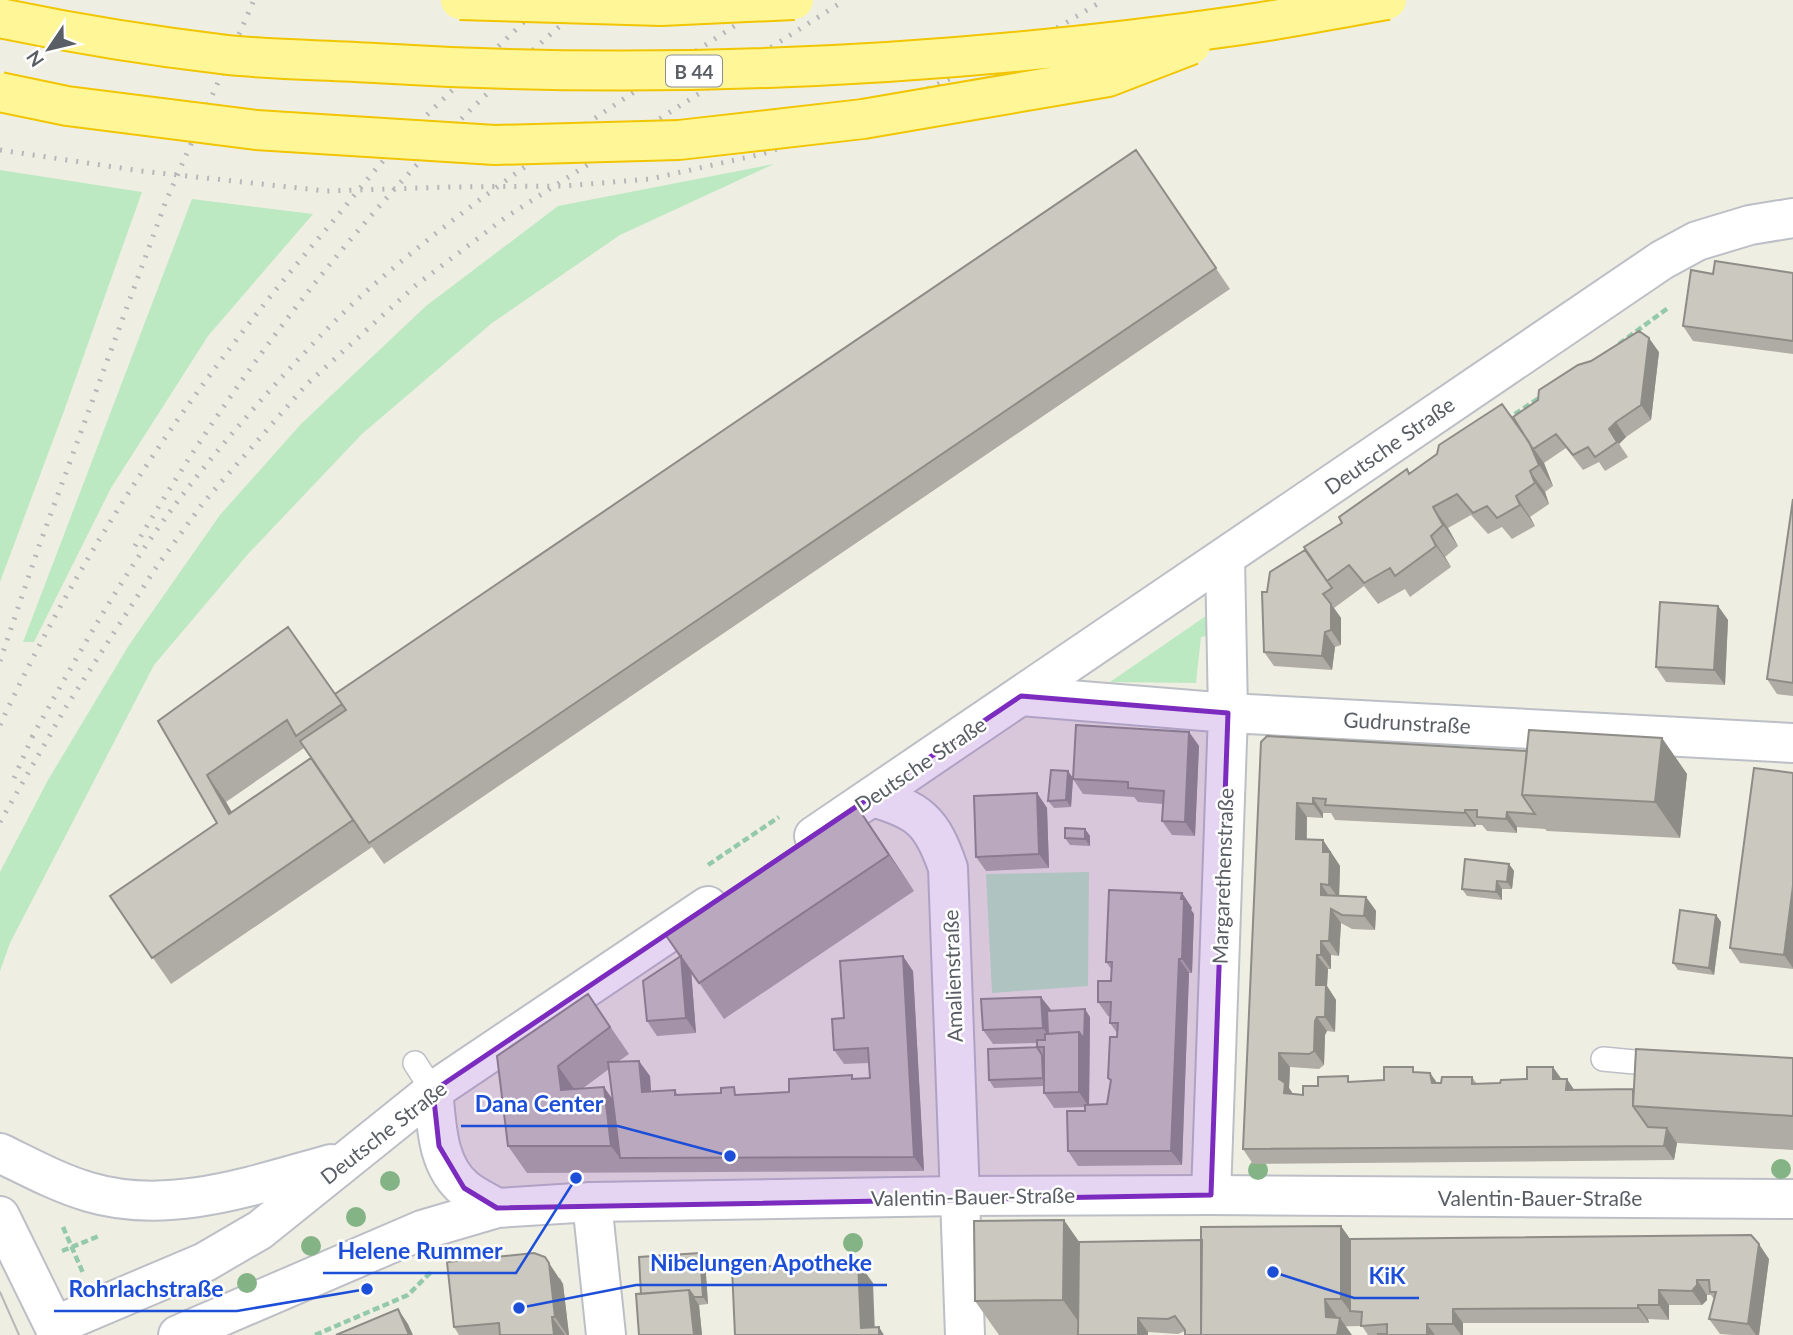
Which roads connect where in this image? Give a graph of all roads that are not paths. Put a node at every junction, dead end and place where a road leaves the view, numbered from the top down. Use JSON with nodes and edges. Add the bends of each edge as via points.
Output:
{"nodes":[{"id":1,"x":460,"y":0,"type":"edge"},
{"id":2,"x":793,"y":0,"type":"edge"},
{"id":3,"x":1387,"y":0,"type":"edge"},
{"id":4,"x":0,"y":18,"type":"edge"},
{"id":5,"x":1243,"y":25,"type":"junction"},
{"id":6,"x":0,"y":92,"type":"edge"},
{"id":7,"x":1793,"y":218,"type":"edge"},
{"id":8,"x":1225,"y":558,"type":"junction"},
{"id":9,"x":1021,"y":696,"type":"junction"},
{"id":10,"x":1228,"y":713,"type":"junction"},
{"id":11,"x":1793,"y":743,"type":"edge"},
{"id":12,"x":872,"y":797,"type":"junction"},
{"id":13,"x":791,"y":851,"type":"edge"},
{"id":14,"x":733,"y":890,"type":"edge"},
{"id":15,"x":1603,"y":1059,"type":"dead end"},
{"id":16,"x":1685,"y":1066,"type":"edge"},
{"id":17,"x":424,"y":1077,"type":"junction"},
{"id":18,"x":0,"y":1153,"type":"edge"},
{"id":19,"x":346,"y":1159,"type":"junction"},
{"id":20,"x":1211,"y":1195,"type":"junction"},
{"id":21,"x":959,"y":1196,"type":"junction"},
{"id":22,"x":1793,"y":1199,"type":"edge"},
{"id":23,"x":592,"y":1202,"type":"junction"},
{"id":24,"x":497,"y":1208,"type":"junction"},
{"id":25,"x":0,"y":1216,"type":"edge"},
{"id":26,"x":178,"y":1335,"type":"edge"},
{"id":27,"x":606,"y":1335,"type":"edge"},
{"id":28,"x":965,"y":1335,"type":"edge"}],
"edges":[{"from":1,"to":2,"type":"highway","bridge":true,"via":[[661,6]]},
{"from":3,"to":5,"type":"highway","number":"B 44","bridge":true},
{"from":4,"to":5,"type":"highway","number":"B 44","bridge":true,"via":[[232,55],[586,71],[879,63]]},
{"from":5,"to":6,"type":"highway","bridge":true,"via":[[1108,77],[863,120],[679,140],[495,145],[256,130],[67,106]]},
{"from":7,"to":8,"type":"main road","name":"Deutsche Straße","via":[[1697,241],[1662,260]]},
{"from":8,"to":9,"type":"main road","name":"Deutsche Straße"},
{"from":8,"to":10,"type":"main road","name":"Margarethenstraße"},
{"from":9,"to":10,"type":"main road","name":"Gudrunstraße"},
{"from":9,"to":12,"type":"main road","name":"Deutsche Straße"},
{"from":10,"to":11,"type":"main road","name":"Gudrunstraße"},
{"from":10,"to":20,"type":"main road","name":"Margarethenstraße"},
{"from":12,"to":13,"type":"main road","name":"Deutsche Straße"},
{"from":12,"to":21,"type":"main road","name":"Amalienstraße","via":[[901,805],[921,818],[939,840],[948,868]]},
{"from":14,"to":17,"type":"main road","name":"Deutsche Straße"},
{"from":15,"to":16,"type":"lane"},
{"from":17,"to":19,"type":"main road","name":"Deutsche Straße"},
{"from":17,"to":24,"type":"main road","via":[[439,1146],[449,1169],[464,1188]]},
{"from":18,"to":19,"type":"main road","via":[[88,1192],[124,1200],[222,1194]]},
{"from":19,"to":25,"type":"main road","name":"Deutsche Straße","via":[[260,1230],[205,1262],[54,1326]]},
{"from":20,"to":21,"type":"main road","name":"Valentin-Bauer-Straße"},
{"from":20,"to":22,"type":"main road","name":"Valentin-Bauer-Straße"},
{"from":21,"to":23,"type":"main road","name":"Valentin-Bauer-Straße"},
{"from":21,"to":28,"type":"main road","name":"Amalienstraße"},
{"from":23,"to":24,"type":"main road","name":"Valentin-Bauer-Straße"},
{"from":23,"to":27,"type":"main road"},
{"from":24,"to":26,"type":"main road","name":"Valentin-Bauer-Straße","via":[[422,1230]]}]}
